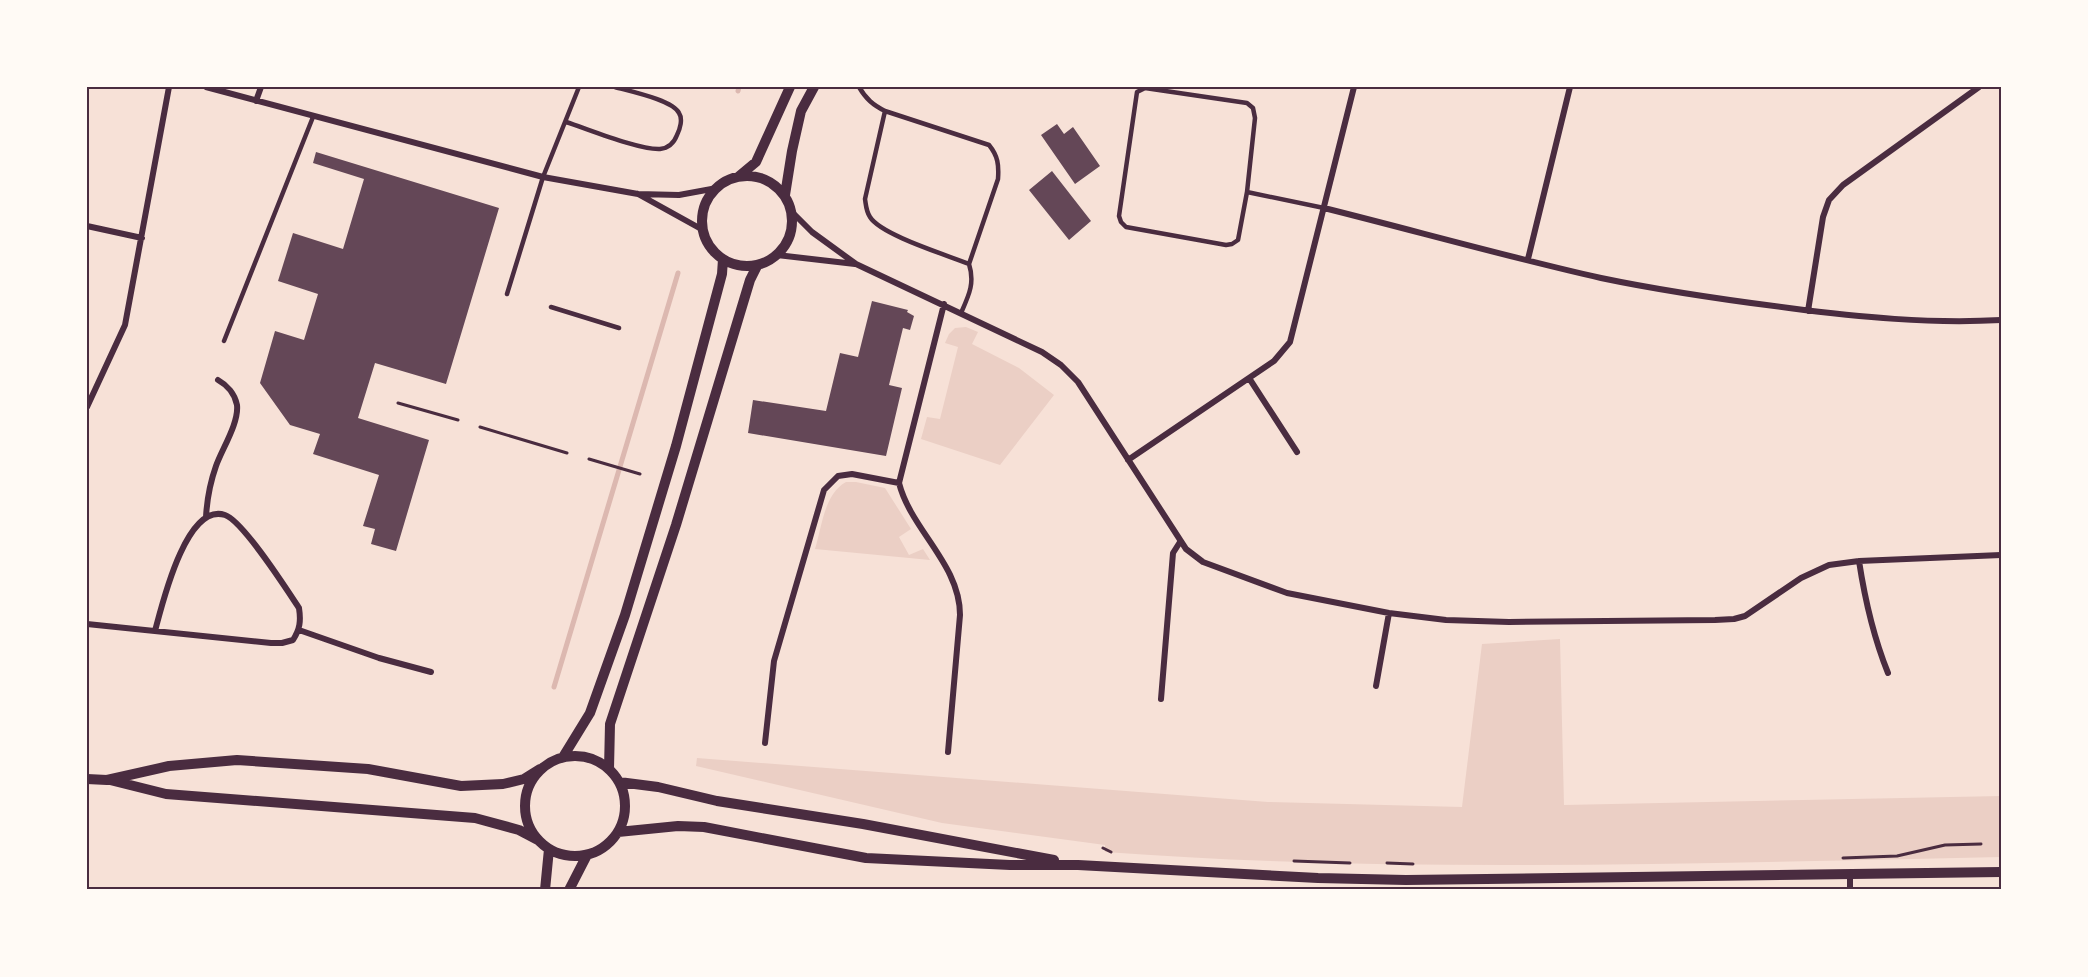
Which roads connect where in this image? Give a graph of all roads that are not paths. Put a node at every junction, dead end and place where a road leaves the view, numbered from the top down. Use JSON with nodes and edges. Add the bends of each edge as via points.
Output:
{"nodes":[{"id":1,"x":169,"y":87,"type":"edge"},
{"id":2,"x":206,"y":87,"type":"edge"},
{"id":3,"x":261,"y":87,"type":"edge"},
{"id":4,"x":579,"y":87,"type":"edge"},
{"id":5,"x":615,"y":87,"type":"edge"},
{"id":6,"x":790,"y":87,"type":"edge"},
{"id":7,"x":814,"y":87,"type":"edge"},
{"id":8,"x":860,"y":87,"type":"edge"},
{"id":9,"x":1354,"y":87,"type":"edge"},
{"id":10,"x":1570,"y":87,"type":"edge"},
{"id":11,"x":1979,"y":87,"type":"edge"},
{"id":12,"x":256,"y":101,"type":"junction"},
{"id":13,"x":885,"y":111,"type":"junction"},
{"id":14,"x":313,"y":117,"type":"junction"},
{"id":15,"x":566,"y":122,"type":"junction"},
{"id":16,"x":543,"y":177,"type":"junction"},
{"id":17,"x":738,"y":177,"type":"junction"},
{"id":18,"x":717,"y":188,"type":"junction"},
{"id":19,"x":1247,"y":192,"type":"junction"},
{"id":20,"x":638,"y":194,"type":"junction"},
{"id":21,"x":785,"y":195,"type":"junction"},
{"id":22,"x":1324,"y":208,"type":"junction"},
{"id":23,"x":792,"y":212,"type":"junction"},
{"id":24,"x":87,"y":226,"type":"edge"},
{"id":25,"x":703,"y":230,"type":"junction"},
{"id":26,"x":142,"y":238,"type":"junction"},
{"id":27,"x":777,"y":255,"type":"junction"},
{"id":28,"x":723,"y":259,"type":"junction"},
{"id":29,"x":1528,"y":259,"type":"junction"},
{"id":30,"x":856,"y":264,"type":"junction"},
{"id":31,"x":969,"y":264,"type":"junction"},
{"id":32,"x":756,"y":266,"type":"junction"},
{"id":33,"x":507,"y":294,"type":"dead end"},
{"id":34,"x":944,"y":304,"type":"junction"},
{"id":35,"x":551,"y":307,"type":"dead end"},
{"id":36,"x":1808,"y":311,"type":"junction"},
{"id":37,"x":961,"y":313,"type":"junction"},
{"id":38,"x":2001,"y":320,"type":"edge"},
{"id":39,"x":619,"y":328,"type":"dead end"},
{"id":40,"x":224,"y":341,"type":"dead end"},
{"id":41,"x":1249,"y":378,"type":"junction"},
{"id":42,"x":218,"y":380,"type":"dead end"},
{"id":43,"x":88,"y":404,"type":"edge"},
{"id":44,"x":1297,"y":452,"type":"dead end"},
{"id":45,"x":1128,"y":460,"type":"junction"},
{"id":46,"x":899,"y":483,"type":"junction"},
{"id":47,"x":206,"y":517,"type":"junction"},
{"id":48,"x":1180,"y":542,"type":"junction"},
{"id":49,"x":2001,"y":555,"type":"edge"},
{"id":50,"x":1859,"y":561,"type":"junction"},
{"id":51,"x":1389,"y":613,"type":"junction"},
{"id":52,"x":87,"y":624,"type":"edge"},
{"id":53,"x":299,"y":630,"type":"junction"},
{"id":54,"x":155,"y":631,"type":"junction"},
{"id":55,"x":430,"y":672,"type":"dead end"},
{"id":56,"x":1888,"y":673,"type":"dead end"},
{"id":57,"x":1376,"y":686,"type":"dead end"},
{"id":58,"x":1161,"y":699,"type":"dead end"},
{"id":59,"x":765,"y":743,"type":"dead end"},
{"id":60,"x":948,"y":752,"type":"dead end"},
{"id":61,"x":563,"y":757,"type":"junction"},
{"id":62,"x":540,"y":769,"type":"junction"},
{"id":63,"x":609,"y":769,"type":"junction"},
{"id":64,"x":87,"y":780,"type":"edge"},
{"id":65,"x":107,"y":780,"type":"junction"},
{"id":66,"x":619,"y":782,"type":"junction"},
{"id":67,"x":618,"y":832,"type":"junction"},
{"id":68,"x":538,"y":840,"type":"junction"},
{"id":69,"x":549,"y":849,"type":"junction"},
{"id":70,"x":586,"y":855,"type":"junction"},
{"id":71,"x":1078,"y":865,"type":"junction"},
{"id":72,"x":2001,"y":872,"type":"edge"},
{"id":73,"x":1850,"y":874,"type":"junction"},
{"id":74,"x":545,"y":890,"type":"edge"},
{"id":75,"x":569,"y":890,"type":"edge"},
{"id":76,"x":1850,"y":890,"type":"edge"}],
"edges":[{"from":1,"to":26,"type":"street"},
{"from":2,"to":12,"type":"street"},
{"from":3,"to":12,"type":"street"},
{"from":4,"to":15,"type":"lane"},
{"from":5,"to":15,"type":"lane","via":[[672,105],[681,121],[672,144],[647,148]]},
{"from":6,"to":17,"type":"street","via":[[756,162]]},
{"from":7,"to":21,"type":"street","via":[[801,111]]},
{"from":8,"to":13,"type":"lane","via":[[864,97]]},
{"from":9,"to":22,"type":"street"},
{"from":10,"to":29,"type":"street"},
{"from":11,"to":36,"type":"street","via":[[1843,185],[1829,200],[1822,217]]},
{"from":12,"to":14,"type":"street"},
{"from":13,"to":31,"type":"lane","via":[[865,199],[866,210],[886,231]]},
{"from":13,"to":31,"type":"lane","via":[[982,142],[996,153],[998,179]]},
{"from":14,"to":16,"type":"street"},
{"from":14,"to":40,"type":"lane"},
{"from":15,"to":16,"type":"lane"},
{"from":16,"to":20,"type":"street"},
{"from":16,"to":33,"type":"lane"},
{"from":17,"to":18,"type":"street"},
{"from":17,"to":21,"type":"street","via":[[762,178]]},
{"from":18,"to":20,"type":"street","via":[[679,195]]},
{"from":18,"to":25,"type":"street","via":[[705,207]]},
{"from":19,"to":19,"type":"lane","via":[[1238,240],[1232,244],[1126,227],[1119,216],[1137,92],[1145,88],[1247,103],[1253,108]]},
{"from":19,"to":22,"type":"lane"},
{"from":20,"to":25,"type":"street"},
{"from":21,"to":23,"type":"street"},
{"from":22,"to":29,"type":"street"},
{"from":22,"to":41,"type":"street","via":[[1290,342],[1280,355]]},
{"from":23,"to":27,"type":"street","via":[[790,236]]},
{"from":23,"to":30,"type":"street"},
{"from":24,"to":26,"type":"street"},
{"from":25,"to":28,"type":"street","via":[[707,242]]},
{"from":26,"to":43,"type":"street","via":[[125,326]]},
{"from":27,"to":30,"type":"street"},
{"from":27,"to":32,"type":"street"},
{"from":28,"to":32,"type":"street"},
{"from":28,"to":61,"type":"street","via":[[676,446],[625,615],[590,713]]},
{"from":29,"to":36,"type":"street","via":[[1649,287]]},
{"from":30,"to":34,"type":"street"},
{"from":31,"to":37,"type":"lane","via":[[972,288]]},
{"from":32,"to":63,"type":"street","via":[[610,724]]},
{"from":34,"to":37,"type":"street"},
{"from":34,"to":46,"type":"street"},
{"from":35,"to":39,"type":"lane"},
{"from":36,"to":38,"type":"street","via":[[1890,319]]},
{"from":37,"to":45,"type":"street","via":[[1061,365],[1078,382]]},
{"from":41,"to":44,"type":"street"},
{"from":41,"to":45,"type":"street"},
{"from":42,"to":47,"type":"street","via":[[225,384],[237,404],[236,417],[211,480]]},
{"from":45,"to":48,"type":"street"},
{"from":46,"to":59,"type":"street","via":[[852,474],[838,476],[824,490],[774,661]]},
{"from":46,"to":60,"type":"street","via":[[903,500],[958,595],[960,615]]},
{"from":47,"to":53,"type":"street","via":[[225,515],[240,526],[299,608]]},
{"from":47,"to":54,"type":"street","via":[[189,536],[175,565]]},
{"from":48,"to":51,"type":"street","via":[[1203,562],[1281,590]]},
{"from":48,"to":58,"type":"street","via":[[1173,553]]},
{"from":49,"to":50,"type":"street"},
{"from":50,"to":51,"type":"street","via":[[1815,571],[1752,612],[1734,619],[1509,622]]},
{"from":50,"to":56,"type":"street","via":[[1865,601]]},
{"from":51,"to":57,"type":"street"},
{"from":52,"to":54,"type":"street"},
{"from":53,"to":54,"type":"street","via":[[293,640],[271,643]]},
{"from":53,"to":55,"type":"street"},
{"from":61,"to":62,"type":"street"},
{"from":61,"to":63,"type":"street","via":[[589,757]]},
{"from":62,"to":65,"type":"street","via":[[503,784],[461,786],[368,770],[237,760],[169,766]]},
{"from":62,"to":68,"type":"street","via":[[532,779],[525,804],[528,824]]},
{"from":63,"to":66,"type":"street"},
{"from":64,"to":65,"type":"street"},
{"from":65,"to":68,"type":"street","via":[[166,794],[475,818],[519,830]]},
{"from":66,"to":67,"type":"street","via":[[625,807]]},
{"from":66,"to":71,"type":"street"},
{"from":67,"to":70,"type":"street","via":[[610,843]]},
{"from":67,"to":71,"type":"street","via":[[704,827],[866,858]]},
{"from":68,"to":69,"type":"street"},
{"from":69,"to":70,"type":"street","via":[[561,854]]},
{"from":69,"to":74,"type":"street"},
{"from":70,"to":75,"type":"street"},
{"from":71,"to":73,"type":"street","via":[[1406,880]]},
{"from":72,"to":73,"type":"street"},
{"from":73,"to":76,"type":"street"}]}
